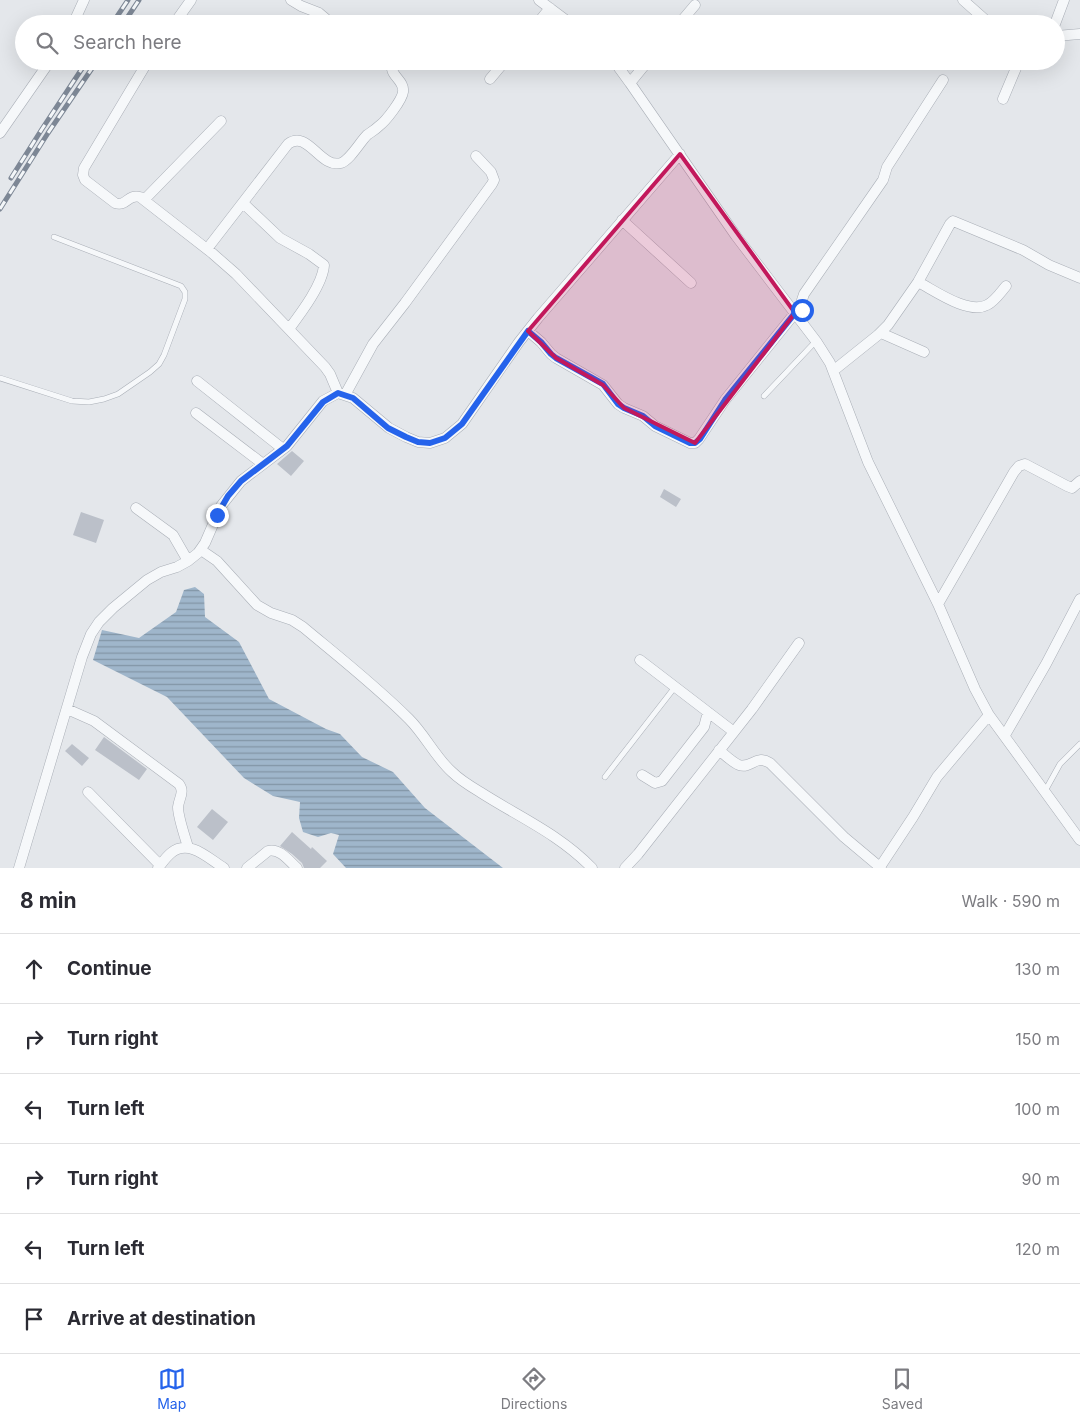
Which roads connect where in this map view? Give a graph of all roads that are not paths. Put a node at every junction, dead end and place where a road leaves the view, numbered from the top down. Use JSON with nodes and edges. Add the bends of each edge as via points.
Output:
{"nodes":[{"id":1,"x":84,"y":0,"type":"edge"},
{"id":2,"x":191,"y":0,"type":"edge"},
{"id":3,"x":291,"y":0,"type":"edge"},
{"id":4,"x":963,"y":0,"type":"edge"},
{"id":5,"x":1064,"y":0,"type":"edge"},
{"id":6,"x":547,"y":3,"type":"edge"},
{"id":7,"x":695,"y":5,"type":"dead end"},
{"id":8,"x":78,"y":15,"type":"edge"},
{"id":9,"x":180,"y":15,"type":"edge"},
{"id":10,"x":321,"y":15,"type":"edge"},
{"id":11,"x":541,"y":15,"type":"edge"},
{"id":12,"x":561,"y":15,"type":"edge"},
{"id":13,"x":687,"y":15,"type":"edge"},
{"id":14,"x":980,"y":15,"type":"edge"},
{"id":15,"x":1058,"y":15,"type":"edge"},
{"id":16,"x":1080,"y":34,"type":"edge"},
{"id":17,"x":1065,"y":35,"type":"edge"},
{"id":18,"x":44,"y":70,"type":"edge"},
{"id":19,"x":143,"y":70,"type":"edge"},
{"id":20,"x":392,"y":70,"type":"edge"},
{"id":21,"x":498,"y":70,"type":"edge"},
{"id":22,"x":621,"y":70,"type":"edge"},
{"id":23,"x":641,"y":70,"type":"edge"},
{"id":24,"x":1015,"y":70,"type":"edge"},
{"id":25,"x":490,"y":79,"type":"dead end"},
{"id":26,"x":943,"y":80,"type":"dead end"},
{"id":27,"x":630,"y":83,"type":"junction"},
{"id":28,"x":1003,"y":99,"type":"dead end"},
{"id":29,"x":221,"y":121,"type":"dead end"},
{"id":30,"x":0,"y":133,"type":"edge"},
{"id":31,"x":680,"y":154,"type":"junction"},
{"id":32,"x":476,"y":156,"type":"dead end"},
{"id":33,"x":144,"y":200,"type":"junction"},
{"id":34,"x":243,"y":203,"type":"junction"},
{"id":35,"x":622,"y":220,"type":"junction"},
{"id":36,"x":54,"y":237,"type":"dead end"},
{"id":37,"x":208,"y":249,"type":"junction"},
{"id":38,"x":1080,"y":278,"type":"edge"},
{"id":39,"x":918,"y":282,"type":"junction"},
{"id":40,"x":691,"y":283,"type":"dead end"},
{"id":41,"x":1006,"y":286,"type":"dead end"},
{"id":42,"x":796,"y":315,"type":"junction"},
{"id":43,"x":289,"y":329,"type":"junction"},
{"id":44,"x":528,"y":331,"type":"junction"},
{"id":45,"x":881,"y":332,"type":"junction"},
{"id":46,"x":816,"y":341,"type":"junction"},
{"id":47,"x":924,"y":352,"type":"dead end"},
{"id":48,"x":833,"y":371,"type":"junction"},
{"id":49,"x":0,"y":378,"type":"edge"},
{"id":50,"x":197,"y":381,"type":"dead end"},
{"id":51,"x":342,"y":394,"type":"junction"},
{"id":52,"x":764,"y":396,"type":"dead end"},
{"id":53,"x":196,"y":414,"type":"dead end"},
{"id":54,"x":282,"y":449,"type":"junction"},
{"id":55,"x":262,"y":464,"type":"junction"},
{"id":56,"x":1080,"y":482,"type":"edge"},
{"id":57,"x":136,"y":508,"type":"dead end"},
{"id":58,"x":201,"y":550,"type":"junction"},
{"id":59,"x":188,"y":561,"type":"junction"},
{"id":60,"x":1080,"y":599,"type":"edge"},
{"id":61,"x":938,"y":604,"type":"junction"},
{"id":62,"x":799,"y":644,"type":"dead end"},
{"id":63,"x":640,"y":660,"type":"dead end"},
{"id":64,"x":675,"y":687,"type":"junction"},
{"id":65,"x":66,"y":709,"type":"junction"},
{"id":66,"x":708,"y":712,"type":"junction"},
{"id":67,"x":989,"y":715,"type":"junction"},
{"id":68,"x":734,"y":732,"type":"junction"},
{"id":69,"x":1005,"y":735,"type":"junction"},
{"id":70,"x":1080,"y":744,"type":"edge"},
{"id":71,"x":719,"y":750,"type":"junction"},
{"id":72,"x":642,"y":775,"type":"dead end"},
{"id":73,"x":605,"y":777,"type":"dead end"},
{"id":74,"x":1045,"y":791,"type":"junction"},
{"id":75,"x":88,"y":792,"type":"dead end"},
{"id":76,"x":1080,"y":840,"type":"edge"},
{"id":77,"x":188,"y":847,"type":"junction"},
{"id":78,"x":159,"y":867,"type":"edge"},
{"id":79,"x":19,"y":868,"type":"edge"},
{"id":80,"x":223,"y":868,"type":"edge"},
{"id":81,"x":247,"y":868,"type":"edge"},
{"id":82,"x":297,"y":868,"type":"edge"},
{"id":83,"x":592,"y":868,"type":"edge"},
{"id":84,"x":625,"y":868,"type":"edge"},
{"id":85,"x":880,"y":868,"type":"edge"}],
"edges":[{"from":1,"to":8,"type":"street"},
{"from":2,"to":9,"type":"street"},
{"from":3,"to":10,"type":"street"},
{"from":4,"to":14,"type":"street"},
{"from":5,"to":15,"type":"street"},
{"from":6,"to":11,"type":"street"},
{"from":6,"to":12,"type":"street"},
{"from":7,"to":13,"type":"street"},
{"from":16,"to":17,"type":"street"},
{"from":18,"to":30,"type":"street"},
{"from":19,"to":33,"type":"street","via":[[84,168],[83,175],[115,203],[126,203],[135,196]]},
{"from":20,"to":34,"type":"street","via":[[403,88],[400,98],[385,121],[367,135],[345,161],[333,163],[296,140],[288,144]]},
{"from":21,"to":25,"type":"street"},
{"from":22,"to":27,"type":"street"},
{"from":23,"to":27,"type":"street"},
{"from":24,"to":28,"type":"street"},
{"from":26,"to":42,"type":"street","via":[[887,167],[883,180],[802,297],[802,310]]},
{"from":27,"to":31,"type":"street"},
{"from":29,"to":33,"type":"street"},
{"from":31,"to":35,"type":"street"},
{"from":31,"to":42,"type":"street"},
{"from":32,"to":51,"type":"street","via":[[491,172],[492,184],[373,344]]},
{"from":33,"to":37,"type":"street"},
{"from":34,"to":37,"type":"street"},
{"from":34,"to":43,"type":"street","via":[[280,238],[324,265],[322,277],[308,303]]},
{"from":35,"to":40,"type":"street"},
{"from":35,"to":44,"type":"street"},
{"from":36,"to":49,"type":"lane","via":[[181,286],[185,299],[167,346],[159,364],[150,372],[118,394],[89,402],[72,401]]},
{"from":37,"to":43,"type":"street"},
{"from":38,"to":39,"type":"street","via":[[953,221]]},
{"from":39,"to":41,"type":"street","via":[[973,308],[988,305]]},
{"from":39,"to":45,"type":"street"},
{"from":42,"to":44,"type":"street","via":[[743,376],[695,443],[662,430],[618,404],[603,384],[556,358]]},
{"from":42,"to":46,"type":"street"},
{"from":43,"to":51,"type":"street","via":[[325,367]]},
{"from":44,"to":51,"type":"street","via":[[462,424],[445,438],[430,443],[406,437],[388,428],[353,398]]},
{"from":45,"to":47,"type":"street"},
{"from":45,"to":48,"type":"street"},
{"from":46,"to":48,"type":"street"},
{"from":46,"to":52,"type":"lane"},
{"from":48,"to":61,"type":"street","via":[[868,462]]},
{"from":50,"to":54,"type":"street"},
{"from":51,"to":54,"type":"street","via":[[323,402]]},
{"from":53,"to":55,"type":"street"},
{"from":54,"to":55,"type":"street"},
{"from":55,"to":58,"type":"street","via":[[228,496]]},
{"from":56,"to":61,"type":"street","via":[[1072,488],[1025,464],[1019,466]]},
{"from":57,"to":59,"type":"street","via":[[173,535]]},
{"from":58,"to":59,"type":"street"},
{"from":58,"to":83,"type":"street","via":[[217,561],[257,606],[303,627],[376,689],[410,720],[452,772],[559,839]]},
{"from":59,"to":65,"type":"street","via":[[147,580],[99,622],[82,657]]},
{"from":60,"to":69,"type":"street"},
{"from":61,"to":67,"type":"street"},
{"from":62,"to":68,"type":"street"},
{"from":63,"to":64,"type":"street"},
{"from":64,"to":66,"type":"street"},
{"from":64,"to":73,"type":"lane"},
{"from":65,"to":77,"type":"street","via":[[86,717],[179,784],[182,793],[179,814]]},
{"from":65,"to":79,"type":"street"},
{"from":66,"to":68,"type":"street"},
{"from":66,"to":72,"type":"street","via":[[704,726],[662,781],[655,783]]},
{"from":67,"to":69,"type":"street"},
{"from":67,"to":85,"type":"street","via":[[937,777]]},
{"from":68,"to":71,"type":"street"},
{"from":69,"to":74,"type":"street"},
{"from":70,"to":74,"type":"lane","via":[[1060,764]]},
{"from":71,"to":84,"type":"street"},
{"from":71,"to":85,"type":"street","via":[[738,764],[749,765],[757,760],[770,763]]},
{"from":74,"to":76,"type":"street"},
{"from":75,"to":78,"type":"street"},
{"from":77,"to":78,"type":"street","via":[[172,852]]},
{"from":77,"to":80,"type":"street"},
{"from":81,"to":82,"type":"street","via":[[272,850]]}]}
